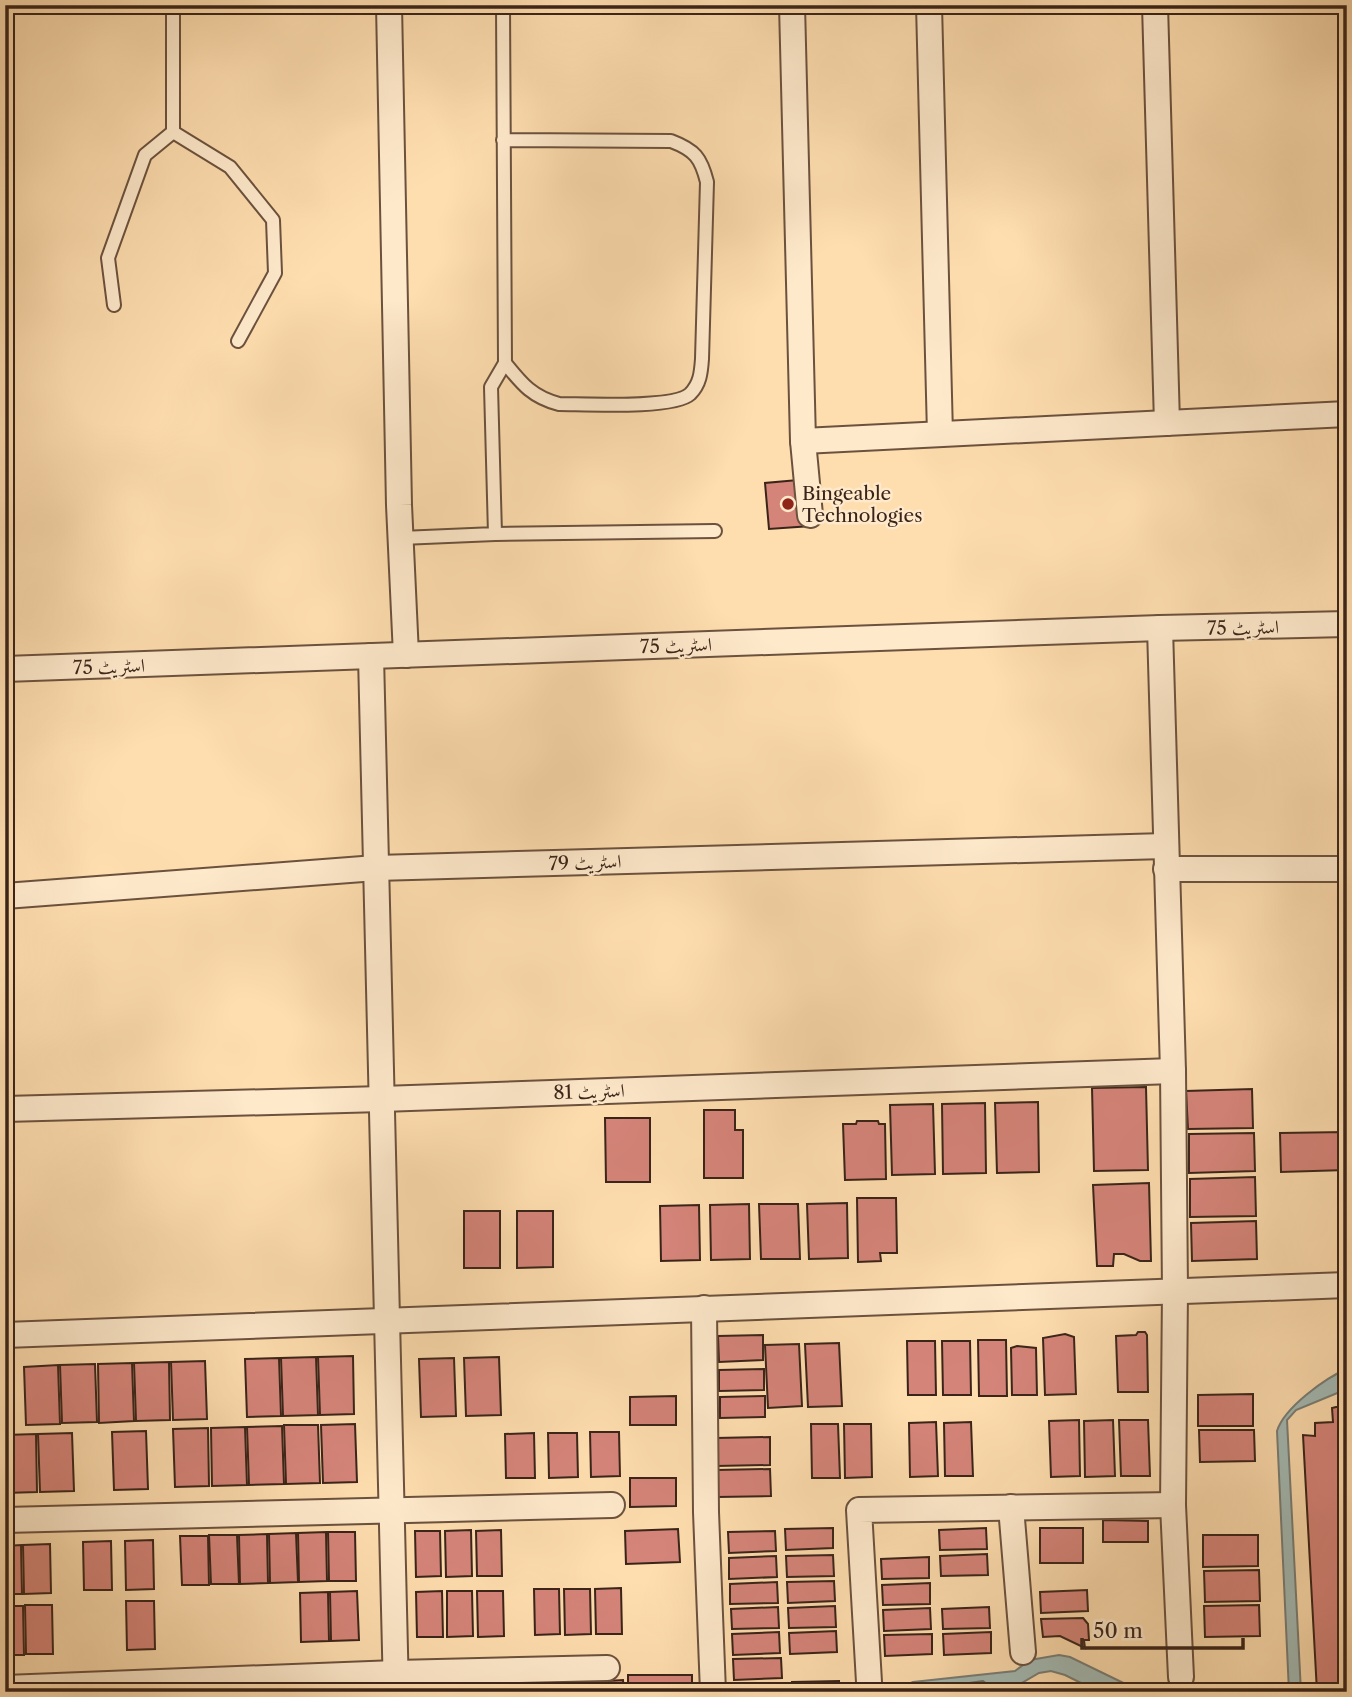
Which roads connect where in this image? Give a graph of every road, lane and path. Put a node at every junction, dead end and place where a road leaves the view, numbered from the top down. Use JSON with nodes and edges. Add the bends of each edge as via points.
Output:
{"nodes":[{"id":1,"x":173,"y":5,"type":"edge"},
{"id":2,"x":389,"y":5,"type":"edge"},
{"id":3,"x":503,"y":5,"type":"edge"},
{"id":4,"x":792,"y":5,"type":"edge"},
{"id":5,"x":929,"y":5,"type":"edge"},
{"id":6,"x":1155,"y":5,"type":"edge"},
{"id":7,"x":173,"y":132,"type":"junction"},
{"id":8,"x":503,"y":140,"type":"junction"},
{"id":9,"x":114,"y":305,"type":"dead end"},
{"id":10,"x":238,"y":341,"type":"dead end"},
{"id":11,"x":505,"y":363,"type":"junction"},
{"id":12,"x":1347,"y":414,"type":"edge"},
{"id":13,"x":1167,"y":423,"type":"junction"},
{"id":14,"x":940,"y":434,"type":"junction"},
{"id":15,"x":803,"y":441,"type":"junction"},
{"id":16,"x":810,"y":515,"type":"dead end"},
{"id":17,"x":715,"y":531,"type":"dead end"},
{"id":18,"x":495,"y":534,"type":"junction"},
{"id":19,"x":401,"y":538,"type":"junction"},
{"id":20,"x":1347,"y":624,"type":"edge"},
{"id":21,"x":1160,"y":628,"type":"junction"},
{"id":22,"x":406,"y":655,"type":"junction"},
{"id":23,"x":371,"y":656,"type":"junction"},
{"id":24,"x":5,"y":669,"type":"edge"},
{"id":25,"x":1166,"y":858,"type":"junction"},
{"id":26,"x":376,"y":868,"type":"junction"},
{"id":27,"x":1347,"y":869,"type":"edge"},
{"id":28,"x":5,"y":896,"type":"edge"},
{"id":29,"x":1173,"y":1071,"type":"junction"},
{"id":30,"x":382,"y":1099,"type":"junction"},
{"id":31,"x":5,"y":1109,"type":"edge"},
{"id":32,"x":1347,"y":1285,"type":"edge"},
{"id":33,"x":1175,"y":1291,"type":"junction"},
{"id":34,"x":704,"y":1308,"type":"junction"},
{"id":35,"x":387,"y":1321,"type":"junction"},
{"id":36,"x":5,"y":1335,"type":"edge"},
{"id":37,"x":612,"y":1505,"type":"dead end"},
{"id":38,"x":1173,"y":1505,"type":"junction"},
{"id":39,"x":1010,"y":1507,"type":"junction"},
{"id":40,"x":392,"y":1511,"type":"junction"},
{"id":41,"x":5,"y":1520,"type":"edge"},
{"id":42,"x":1023,"y":1651,"type":"dead end"},
{"id":43,"x":607,"y":1668,"type":"dead end"},
{"id":44,"x":1181,"y":1677,"type":"dead end"},
{"id":45,"x":396,"y":1682,"type":"edge"},
{"id":46,"x":869,"y":1682,"type":"dead end"},
{"id":47,"x":5,"y":1688,"type":"edge"},
{"id":48,"x":713,"y":1692,"type":"edge"}],
"edges":[{"from":1,"to":7,"type":"lane"},
{"from":2,"to":19,"type":"street"},
{"from":3,"to":8,"type":"lane"},
{"from":4,"to":15,"type":"street"},
{"from":5,"to":14,"type":"street"},
{"from":6,"to":13,"type":"street"},
{"from":7,"to":9,"type":"lane","via":[[145,155],[108,258]]},
{"from":7,"to":10,"type":"lane","via":[[230,167],[273,220],[275,273]]},
{"from":8,"to":11,"type":"lane"},
{"from":8,"to":11,"type":"lane","via":[[671,141],[688,147],[702,162],[707,182],[700,382],[688,397],[668,403],[559,404],[533,393]]},
{"from":11,"to":18,"type":"lane","via":[[491,387]]},
{"from":12,"to":13,"type":"street"},
{"from":13,"to":14,"type":"street"},
{"from":14,"to":15,"type":"street"},
{"from":15,"to":16,"type":"street"},
{"from":17,"to":18,"type":"lane"},
{"from":18,"to":19,"type":"lane"},
{"from":19,"to":22,"type":"street"},
{"from":20,"to":21,"type":"street","name":"اسٹریٹ 75"},
{"from":21,"to":22,"type":"street","name":"اسٹریٹ 75"},
{"from":21,"to":25,"type":"street"},
{"from":22,"to":23,"type":"street","name":"اسٹریٹ 75"},
{"from":23,"to":24,"type":"street","name":"اسٹریٹ 75"},
{"from":23,"to":26,"type":"street"},
{"from":25,"to":26,"type":"street","name":"اسٹریٹ 79"},
{"from":25,"to":27,"type":"street","name":"اسٹریٹ 79"},
{"from":25,"to":29,"type":"street"},
{"from":26,"to":28,"type":"street","name":"اسٹریٹ 79"},
{"from":26,"to":30,"type":"street"},
{"from":29,"to":30,"type":"street","name":"اسٹریٹ 81"},
{"from":29,"to":33,"type":"street"},
{"from":30,"to":31,"type":"street","name":"اسٹریٹ 81"},
{"from":30,"to":35,"type":"street"},
{"from":32,"to":33,"type":"street"},
{"from":33,"to":34,"type":"street"},
{"from":33,"to":38,"type":"street"},
{"from":34,"to":35,"type":"street"},
{"from":34,"to":48,"type":"street"},
{"from":35,"to":36,"type":"street"},
{"from":35,"to":40,"type":"street"},
{"from":37,"to":40,"type":"street"},
{"from":38,"to":39,"type":"street"},
{"from":38,"to":44,"type":"street"},
{"from":39,"to":42,"type":"street"},
{"from":39,"to":46,"type":"street","via":[[859,1510]]},
{"from":40,"to":41,"type":"street"},
{"from":40,"to":45,"type":"street"},
{"from":43,"to":45,"type":"street"},
{"from":45,"to":47,"type":"street"}]}
